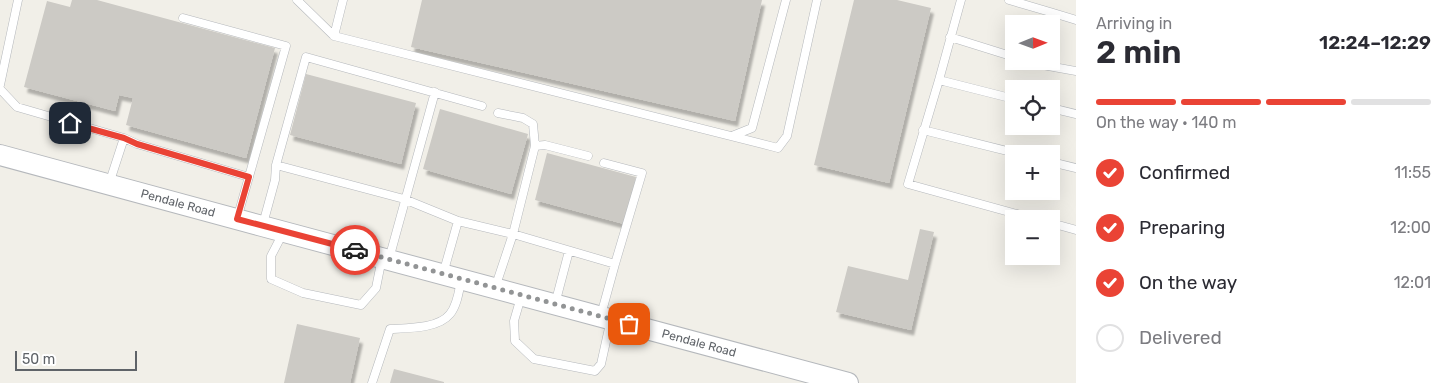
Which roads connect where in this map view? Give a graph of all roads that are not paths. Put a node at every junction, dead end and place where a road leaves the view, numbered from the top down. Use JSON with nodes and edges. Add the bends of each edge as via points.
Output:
{"nodes":[{"id":1,"x":18,"y":0,"type":"edge"},
{"id":2,"x":298,"y":0,"type":"edge"},
{"id":3,"x":343,"y":0,"type":"edge"},
{"id":4,"x":786,"y":0,"type":"edge"},
{"id":5,"x":817,"y":0,"type":"edge"},
{"id":6,"x":960,"y":0,"type":"edge"},
{"id":7,"x":1010,"y":0,"type":"edge"},
{"id":8,"x":1050,"y":12,"type":"junction"},
{"id":9,"x":1049,"y":15,"type":"edge"},
{"id":10,"x":183,"y":18,"type":"dead end"},
{"id":11,"x":1076,"y":20,"type":"edge"},
{"id":12,"x":334,"y":36,"type":"junction"},
{"id":13,"x":950,"y":37,"type":"junction"},
{"id":14,"x":1005,"y":54,"type":"edge"},
{"id":15,"x":1060,"y":68,"type":"edge"},
{"id":16,"x":1076,"y":71,"type":"edge"},
{"id":17,"x":939,"y":80,"type":"junction"},
{"id":18,"x":0,"y":85,"type":"edge"},
{"id":19,"x":0,"y":89,"type":"edge"},
{"id":20,"x":435,"y":92,"type":"junction"},
{"id":21,"x":1005,"y":97,"type":"edge"},
{"id":22,"x":482,"y":106,"type":"dead end"},
{"id":23,"x":1060,"y":110,"type":"edge"},
{"id":24,"x":498,"y":112,"type":"dead end"},
{"id":25,"x":1076,"y":114,"type":"edge"},
{"id":26,"x":924,"y":130,"type":"junction"},
{"id":27,"x":732,"y":136,"type":"junction"},
{"id":28,"x":124,"y":138,"type":"junction"},
{"id":29,"x":535,"y":146,"type":"junction"},
{"id":30,"x":1005,"y":151,"type":"edge"},
{"id":31,"x":0,"y":155,"type":"edge"},
{"id":32,"x":588,"y":156,"type":"dead end"},
{"id":33,"x":604,"y":164,"type":"dead end"},
{"id":34,"x":1060,"y":164,"type":"edge"},
{"id":35,"x":276,"y":165,"type":"junction"},
{"id":36,"x":1076,"y":168,"type":"edge"},
{"id":37,"x":249,"y":177,"type":"junction"},
{"id":38,"x":109,"y":184,"type":"junction"},
{"id":39,"x":404,"y":199,"type":"junction"},
{"id":40,"x":1005,"y":211,"type":"edge"},
{"id":41,"x":237,"y":219,"type":"junction"},
{"id":42,"x":458,"y":221,"type":"junction"},
{"id":43,"x":262,"y":226,"type":"junction"},
{"id":44,"x":1060,"y":226,"type":"edge"},
{"id":45,"x":1076,"y":230,"type":"edge"},
{"id":46,"x":283,"y":231,"type":"junction"},
{"id":47,"x":513,"y":234,"type":"junction"},
{"id":48,"x":569,"y":251,"type":"junction"},
{"id":49,"x":385,"y":258,"type":"junction"},
{"id":50,"x":615,"y":264,"type":"junction"},
{"id":51,"x":443,"y":274,"type":"junction"},
{"id":52,"x":462,"y":279,"type":"junction"},
{"id":53,"x":495,"y":288,"type":"junction"},
{"id":54,"x":522,"y":295,"type":"junction"},
{"id":55,"x":555,"y":304,"type":"junction"},
{"id":56,"x":606,"y":318,"type":"junction"},
{"id":57,"x":372,"y":383,"type":"edge"},
{"id":58,"x":848,"y":383,"type":"edge"}],
"edges":[{"from":1,"to":18,"type":"lane"},
{"from":2,"to":12,"type":"lane"},
{"from":3,"to":12,"type":"lane"},
{"from":4,"to":27,"type":"lane","via":[[752,128]]},
{"from":5,"to":27,"type":"lane","via":[[787,136],[778,148]]},
{"from":6,"to":13,"type":"lane"},
{"from":7,"to":8,"type":"lane"},
{"from":8,"to":9,"type":"lane"},
{"from":8,"to":11,"type":"lane"},
{"from":10,"to":37,"type":"lane","via":[[286,46]]},
{"from":12,"to":27,"type":"lane"},
{"from":13,"to":14,"type":"lane"},
{"from":13,"to":17,"type":"lane"},
{"from":15,"to":16,"type":"lane"},
{"from":17,"to":21,"type":"lane"},
{"from":17,"to":26,"type":"lane"},
{"from":19,"to":28,"type":"lane","via":[[17,108]]},
{"from":20,"to":22,"type":"lane"},
{"from":20,"to":35,"type":"lane","via":[[306,57]]},
{"from":20,"to":39,"type":"lane"},
{"from":23,"to":25,"type":"lane"},
{"from":24,"to":29,"type":"lane","via":[[533,124]]},
{"from":26,"to":30,"type":"lane"},
{"from":26,"to":40,"type":"lane","via":[[908,184]]},
{"from":28,"to":37,"type":"lane"},
{"from":28,"to":38,"type":"lane"},
{"from":29,"to":32,"type":"lane","via":[[545,144]]},
{"from":29,"to":47,"type":"lane"},
{"from":31,"to":38,"type":"street","name":"Pendale Road"},
{"from":33,"to":50,"type":"lane","via":[[642,173]]},
{"from":34,"to":36,"type":"lane"},
{"from":35,"to":39,"type":"lane"},
{"from":35,"to":43,"type":"lane"},
{"from":37,"to":41,"type":"lane"},
{"from":38,"to":41,"type":"street","name":"Pendale Road"},
{"from":39,"to":42,"type":"lane"},
{"from":39,"to":49,"type":"lane"},
{"from":41,"to":43,"type":"street","name":"Pendale Road"},
{"from":42,"to":47,"type":"lane"},
{"from":42,"to":51,"type":"lane"},
{"from":43,"to":46,"type":"street","name":"Pendale Road"},
{"from":44,"to":45,"type":"lane"},
{"from":46,"to":49,"type":"street","name":"Pendale Road"},
{"from":46,"to":49,"type":"lane","via":[[271,256],[271,279],[304,293],[361,305],[376,288]]},
{"from":47,"to":48,"type":"lane"},
{"from":47,"to":53,"type":"lane"},
{"from":48,"to":50,"type":"lane"},
{"from":48,"to":55,"type":"lane"},
{"from":49,"to":51,"type":"street","name":"Pendale Road"},
{"from":50,"to":56,"type":"lane"},
{"from":51,"to":52,"type":"street","name":"Pendale Road"},
{"from":52,"to":53,"type":"street","name":"Pendale Road"},
{"from":52,"to":57,"type":"lane","via":[[455,305],[442,321],[428,326],[390,329]]},
{"from":53,"to":54,"type":"street","name":"Pendale Road"},
{"from":54,"to":55,"type":"street","name":"Pendale Road"},
{"from":54,"to":56,"type":"lane","via":[[514,321],[515,341],[534,359],[595,371],[601,364]]},
{"from":55,"to":56,"type":"street","name":"Pendale Road"},
{"from":56,"to":58,"type":"street","name":"Pendale Road"}]}
